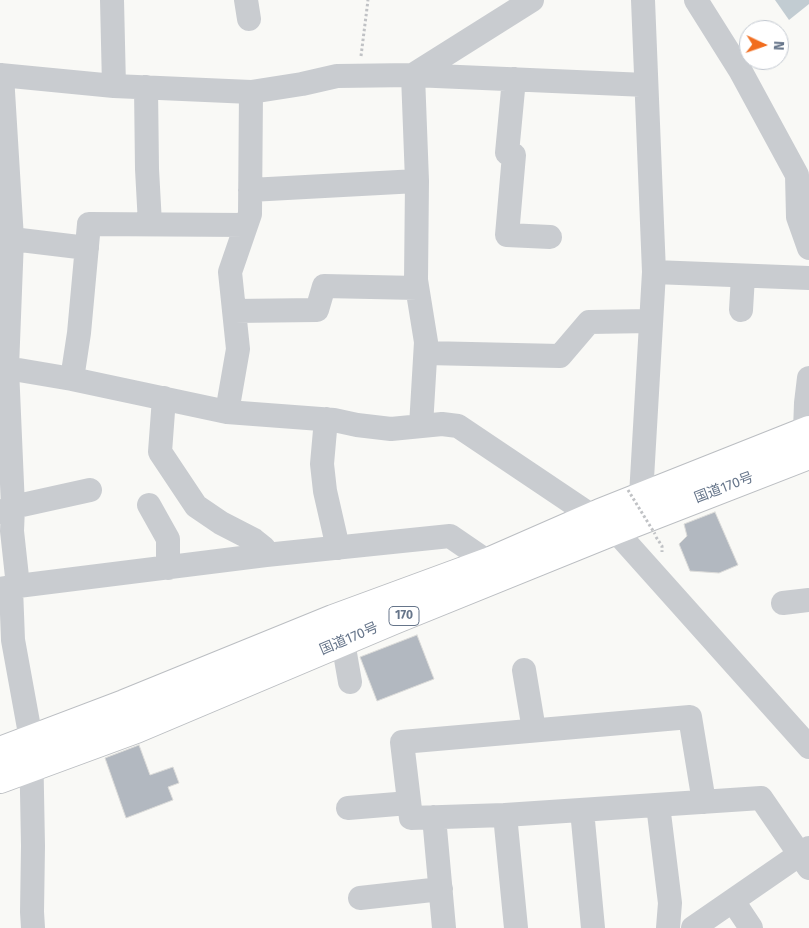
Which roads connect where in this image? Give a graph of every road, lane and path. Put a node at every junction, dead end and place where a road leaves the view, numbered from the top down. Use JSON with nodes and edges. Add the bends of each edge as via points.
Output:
{"nodes":[{"id":1,"x":112,"y":0,"type":"edge"},
{"id":2,"x":368,"y":0,"type":"edge"},
{"id":3,"x":532,"y":0,"type":"edge"},
{"id":4,"x":696,"y":0,"type":"edge"},
{"id":5,"x":649,"y":4,"type":"edge"},
{"id":6,"x":1,"y":75,"type":"edge"},
{"id":7,"x":413,"y":75,"type":"junction"},
{"id":8,"x":359,"y":76,"type":"junction"},
{"id":9,"x":514,"y":80,"type":"junction"},
{"id":10,"x":646,"y":85,"type":"junction"},
{"id":11,"x":114,"y":86,"type":"junction"},
{"id":12,"x":146,"y":88,"type":"junction"},
{"id":13,"x":251,"y":92,"type":"junction"},
{"id":14,"x":417,"y":181,"type":"junction"},
{"id":15,"x":250,"y":190,"type":"junction"},
{"id":16,"x":150,"y":224,"type":"junction"},
{"id":17,"x":246,"y":225,"type":"junction"},
{"id":18,"x":550,"y":237,"type":"dead end"},
{"id":19,"x":12,"y":239,"type":"junction"},
{"id":20,"x":87,"y":248,"type":"junction"},
{"id":21,"x":809,"y":248,"type":"edge"},
{"id":22,"x":5,"y":263,"type":"edge"},
{"id":23,"x":654,"y":272,"type":"junction"},
{"id":24,"x":743,"y":276,"type":"junction"},
{"id":25,"x":809,"y":278,"type":"edge"},
{"id":26,"x":417,"y":288,"type":"junction"},
{"id":27,"x":742,"y":310,"type":"dead end"},
{"id":28,"x":234,"y":311,"type":"junction"},
{"id":29,"x":651,"y":322,"type":"junction"},
{"id":30,"x":426,"y":353,"type":"junction"},
{"id":31,"x":4,"y":368,"type":"edge"},
{"id":32,"x":809,"y":378,"type":"edge"},
{"id":33,"x":72,"y":379,"type":"junction"},
{"id":34,"x":164,"y":398,"type":"junction"},
{"id":35,"x":227,"y":412,"type":"junction"},
{"id":36,"x":326,"y":420,"type":"junction"},
{"id":37,"x":421,"y":426,"type":"junction"},
{"id":38,"x":808,"y":439,"type":"edge"},
{"id":39,"x":90,"y":490,"type":"dead end"},
{"id":40,"x":149,"y":505,"type":"dead end"},
{"id":41,"x":6,"y":510,"type":"edge"},
{"id":42,"x":624,"y":514,"type":"junction"},
{"id":43,"x":338,"y":548,"type":"junction"},
{"id":44,"x":266,"y":555,"type":"junction"},
{"id":45,"x":488,"y":562,"type":"junction"},
{"id":46,"x":168,"y":568,"type":"junction"},
{"id":47,"x":10,"y":588,"type":"edge"},
{"id":48,"x":809,"y":600,"type":"edge"},
{"id":49,"x":783,"y":603,"type":"dead end"},
{"id":50,"x":343,"y":642,"type":"junction"},
{"id":51,"x":524,"y":670,"type":"dead end"},
{"id":52,"x":350,"y":682,"type":"dead end"},
{"id":53,"x":534,"y":730,"type":"junction"},
{"id":54,"x":31,"y":739,"type":"junction"},
{"id":55,"x":809,"y":747,"type":"edge"},
{"id":56,"x":0,"y":751,"type":"edge"},
{"id":57,"x":32,"y":768,"type":"junction"},
{"id":58,"x":0,"y":779,"type":"edge"},
{"id":59,"x":704,"y":802,"type":"junction"},
{"id":60,"x":409,"y":803,"type":"junction"},
{"id":61,"x":658,"y":805,"type":"junction"},
{"id":62,"x":348,"y":808,"type":"dead end"},
{"id":63,"x":582,"y":810,"type":"junction"},
{"id":64,"x":505,"y":815,"type":"junction"},
{"id":65,"x":434,"y":817,"type":"junction"},
{"id":66,"x":806,"y":857,"type":"edge"},
{"id":67,"x":441,"y":889,"type":"junction"},
{"id":68,"x":360,"y":898,"type":"dead end"},
{"id":69,"x":733,"y":901,"type":"junction"},
{"id":70,"x":33,"y":928,"type":"edge"},
{"id":71,"x":444,"y":928,"type":"edge"},
{"id":72,"x":516,"y":928,"type":"edge"},
{"id":73,"x":593,"y":928,"type":"edge"},
{"id":74,"x":668,"y":928,"type":"edge"},
{"id":75,"x":693,"y":928,"type":"edge"},
{"id":76,"x":751,"y":928,"type":"edge"}],
"edges":[{"from":1,"to":11,"type":"street"},
{"from":2,"to":8,"type":"path"},
{"from":3,"to":7,"type":"street"},
{"from":4,"to":21,"type":"street","via":[[740,70],[797,175],[798,217]]},
{"from":5,"to":10,"type":"street"},
{"from":6,"to":11,"type":"street"},
{"from":6,"to":19,"type":"street"},
{"from":7,"to":8,"type":"street"},
{"from":7,"to":9,"type":"street"},
{"from":7,"to":14,"type":"street"},
{"from":8,"to":13,"type":"street","via":[[337,76]]},
{"from":9,"to":10,"type":"street"},
{"from":9,"to":18,"type":"street","via":[[507,153],[514,155],[507,235]]},
{"from":10,"to":23,"type":"street"},
{"from":11,"to":12,"type":"street"},
{"from":12,"to":13,"type":"street"},
{"from":12,"to":16,"type":"street"},
{"from":13,"to":15,"type":"street"},
{"from":14,"to":15,"type":"street"},
{"from":14,"to":26,"type":"street"},
{"from":15,"to":17,"type":"street","via":[[250,214]]},
{"from":16,"to":17,"type":"street"},
{"from":16,"to":20,"type":"street","via":[[88,224]]},
{"from":17,"to":28,"type":"street","via":[[230,272]]},
{"from":19,"to":20,"type":"street"},
{"from":19,"to":22,"type":"street"},
{"from":20,"to":33,"type":"street"},
{"from":22,"to":31,"type":"street"},
{"from":23,"to":24,"type":"street"},
{"from":23,"to":29,"type":"street"},
{"from":24,"to":25,"type":"street"},
{"from":24,"to":27,"type":"street"},
{"from":26,"to":28,"type":"street","via":[[324,286],[317,310]]},
{"from":26,"to":30,"type":"street"},
{"from":28,"to":35,"type":"street","via":[[238,349]]},
{"from":29,"to":30,"type":"street","via":[[589,322],[560,356]]},
{"from":29,"to":42,"type":"street"},
{"from":30,"to":37,"type":"street"},
{"from":31,"to":33,"type":"street"},
{"from":31,"to":41,"type":"street"},
{"from":32,"to":38,"type":"street","via":[[806,403]]},
{"from":33,"to":34,"type":"street"},
{"from":34,"to":35,"type":"street"},
{"from":34,"to":44,"type":"street","via":[[160,452],[196,506],[254,540],[264,548]]},
{"from":35,"to":36,"type":"street"},
{"from":36,"to":37,"type":"street","via":[[391,429]]},
{"from":36,"to":43,"type":"street","via":[[322,464]]},
{"from":37,"to":42,"type":"street","via":[[458,426]]},
{"from":38,"to":42,"type":"highway","name":"国道170号","number":"170"},
{"from":39,"to":41,"type":"street"},
{"from":40,"to":46,"type":"street","via":[[168,539]]},
{"from":41,"to":47,"type":"street","via":[[12,531]]},
{"from":42,"to":42,"type":"path","bridge":true},
{"from":42,"to":45,"type":"highway","name":"国道170号","number":"170"},
{"from":42,"to":50,"type":"highway","name":"国道170号","number":"170"},
{"from":42,"to":55,"type":"street"},
{"from":43,"to":44,"type":"street"},
{"from":43,"to":45,"type":"street","via":[[450,536]]},
{"from":44,"to":46,"type":"street"},
{"from":45,"to":54,"type":"highway","name":"国道170号","number":"170","via":[[333,618]]},
{"from":46,"to":47,"type":"street"},
{"from":47,"to":54,"type":"street","via":[[13,640]]},
{"from":48,"to":49,"type":"street"},
{"from":50,"to":52,"type":"street"},
{"from":50,"to":57,"type":"highway","name":"国道170号","number":"170","via":[[136,729]]},
{"from":51,"to":53,"type":"street"},
{"from":53,"to":59,"type":"street","via":[[690,717]]},
{"from":53,"to":60,"type":"street","via":[[402,742]]},
{"from":54,"to":56,"type":"highway","name":"国道170号","number":"170"},
{"from":54,"to":57,"type":"street"},
{"from":57,"to":58,"type":"highway","name":"国道170号","number":"170"},
{"from":57,"to":70,"type":"street"},
{"from":59,"to":61,"type":"street"},
{"from":59,"to":66,"type":"street","via":[[761,798]]},
{"from":60,"to":62,"type":"street"},
{"from":60,"to":65,"type":"street","via":[[411,818]]},
{"from":61,"to":63,"type":"street"},
{"from":61,"to":74,"type":"street","via":[[670,903]]},
{"from":63,"to":64,"type":"street"},
{"from":63,"to":73,"type":"street"},
{"from":64,"to":65,"type":"street"},
{"from":64,"to":72,"type":"street"},
{"from":65,"to":67,"type":"street"},
{"from":66,"to":69,"type":"street"},
{"from":67,"to":68,"type":"street"},
{"from":67,"to":71,"type":"street"},
{"from":69,"to":75,"type":"street"},
{"from":69,"to":76,"type":"street"}]}
